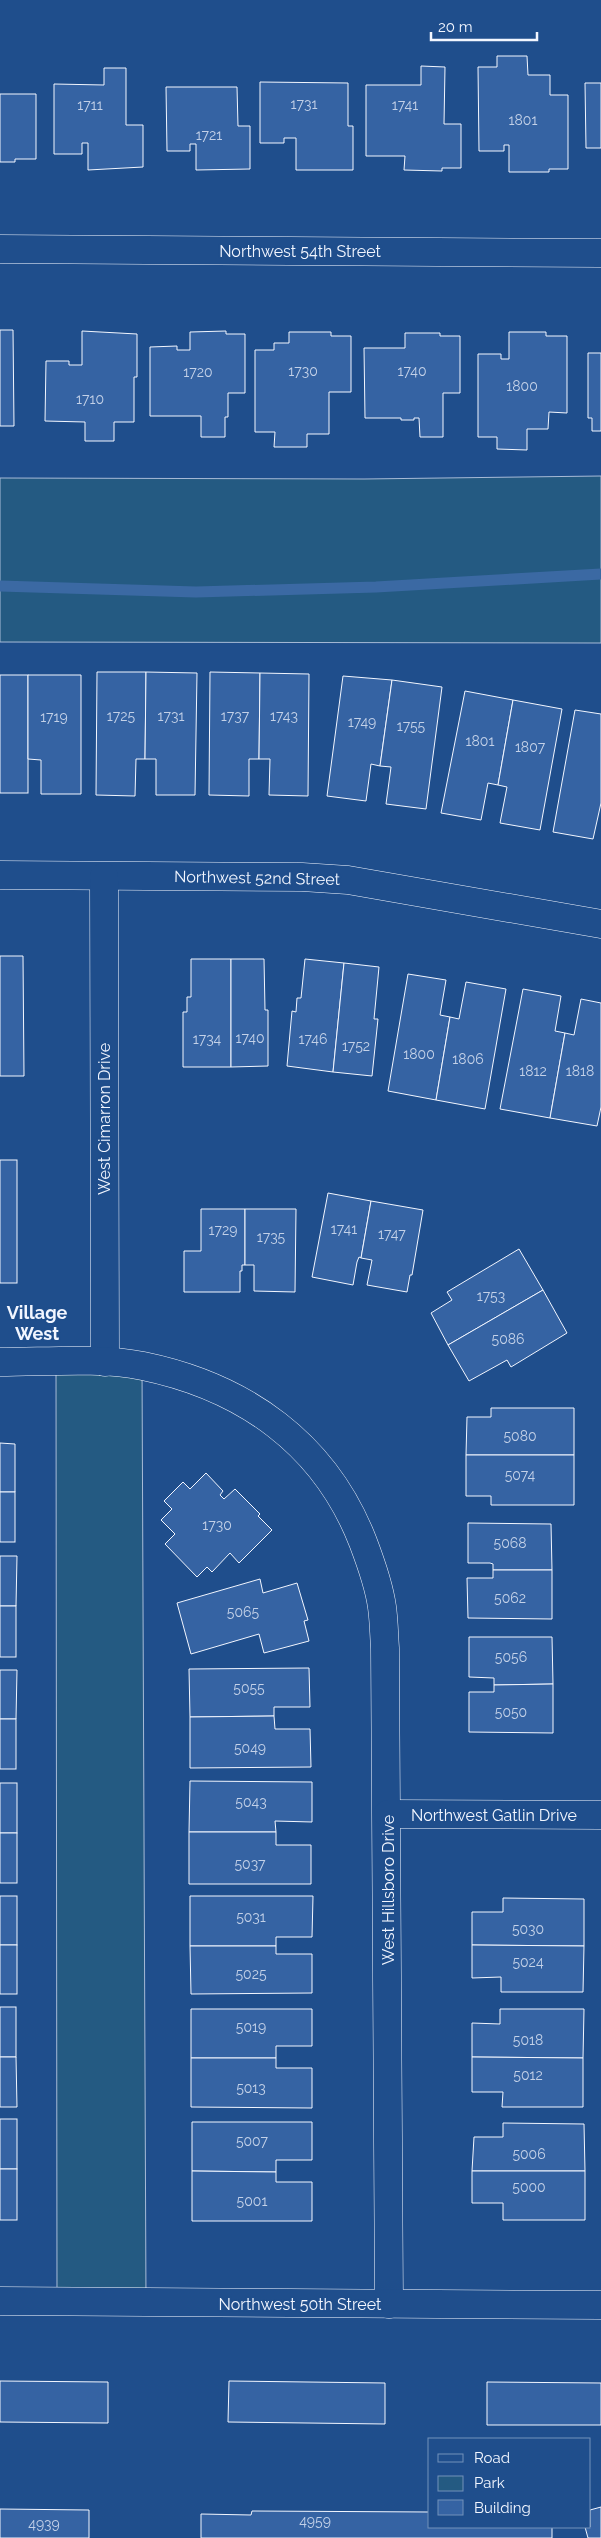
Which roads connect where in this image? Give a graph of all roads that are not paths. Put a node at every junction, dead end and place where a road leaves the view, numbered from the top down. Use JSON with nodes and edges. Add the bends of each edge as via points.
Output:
{"nodes":[{"id":1,"x":0,"y":250,"type":"edge"},
{"id":2,"x":601,"y":254,"type":"edge"},
{"id":3,"x":0,"y":875,"type":"edge"},
{"id":4,"x":104,"y":877,"type":"junction"},
{"id":5,"x":601,"y":924,"type":"edge"},
{"id":6,"x":0,"y":1362,"type":"edge"},
{"id":7,"x":105,"y":1362,"type":"junction"},
{"id":8,"x":388,"y":1814,"type":"junction"},
{"id":9,"x":601,"y":1815,"type":"edge"},
{"id":10,"x":0,"y":2301,"type":"edge"},
{"id":11,"x":389,"y":2304,"type":"junction"},
{"id":12,"x":601,"y":2305,"type":"edge"}],
"edges":[{"from":1,"to":2,"type":"street","name":"Northwest 54th Street"},
{"from":3,"to":4,"type":"street","name":"Northwest 52nd Street"},
{"from":4,"to":5,"type":"street","name":"Northwest 52nd Street","via":[[348,880]]},
{"from":4,"to":7,"type":"street","name":"West Cimarron Drive"},
{"from":6,"to":7,"type":"street","name":"West Hillsboro Drive"},
{"from":7,"to":8,"type":"street","name":"West Hillsboro Drive","via":[[142,1366],[177,1375],[241,1399],[266,1415],[305,1450],[335,1485],[353,1517],[372,1566],[382,1606]]},
{"from":8,"to":9,"type":"street","name":"Northwest Gatlin Drive"},
{"from":8,"to":11,"type":"street","name":"West Hillsboro Drive"},
{"from":10,"to":11,"type":"street","name":"Northwest 50th Street"},
{"from":11,"to":12,"type":"street","name":"Northwest 50th Street"}]}
